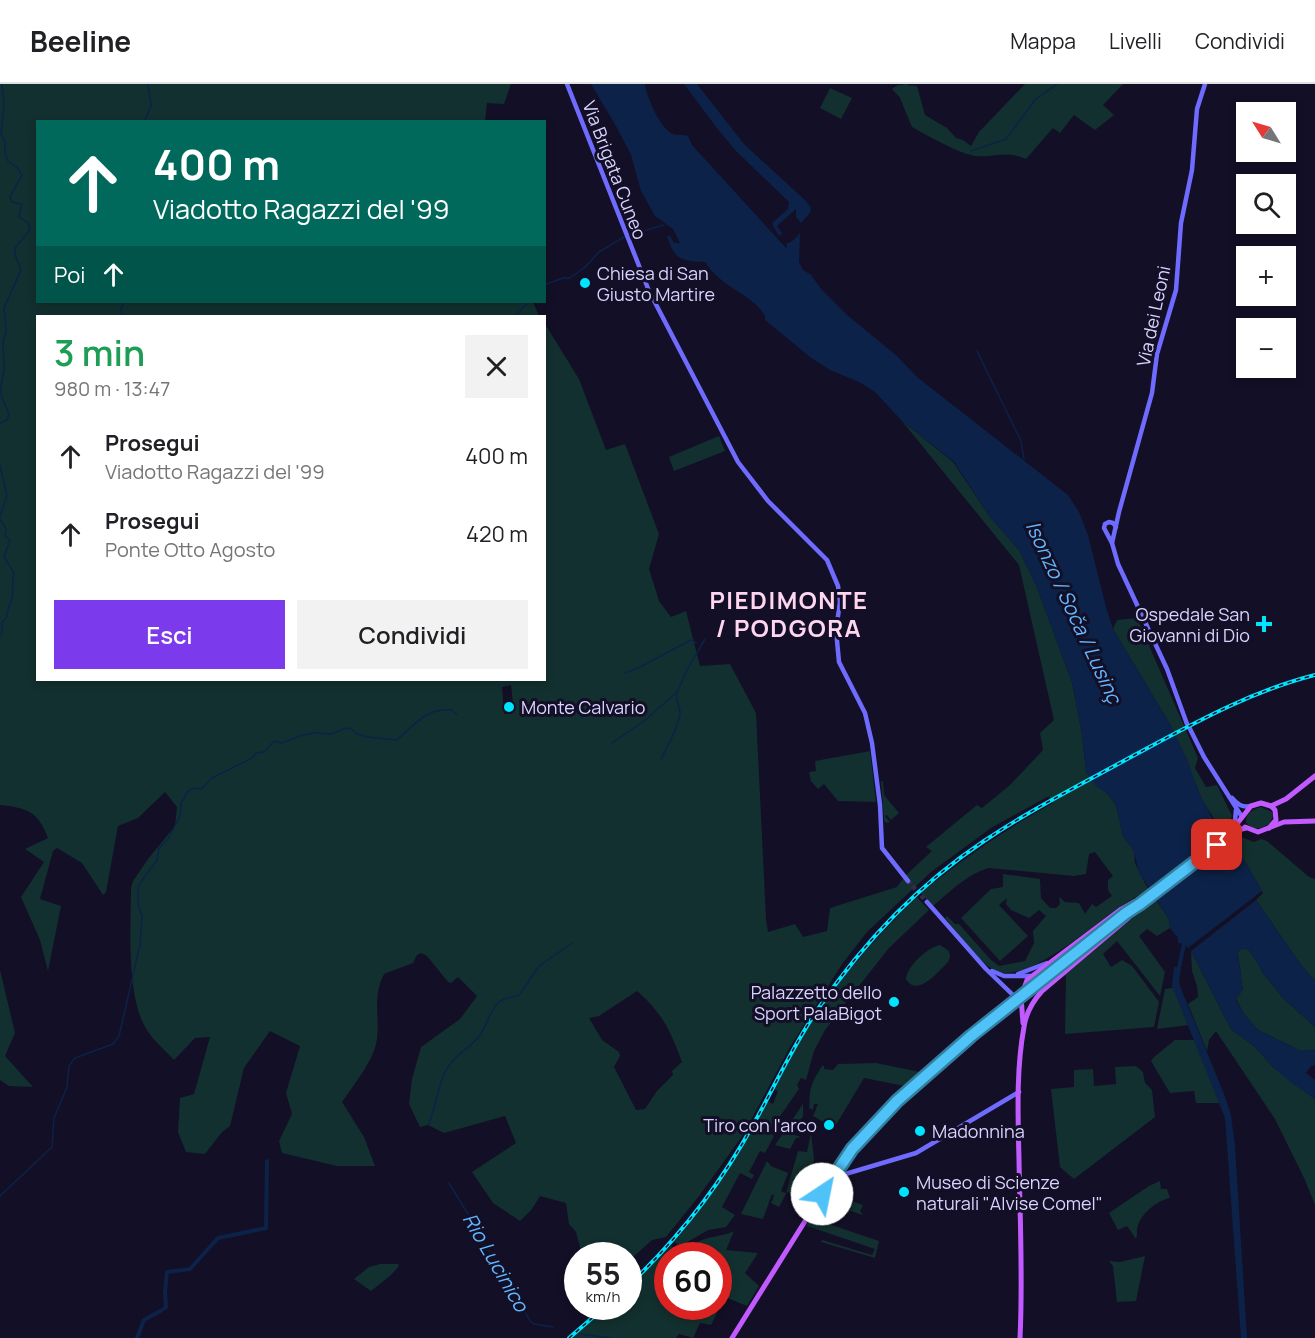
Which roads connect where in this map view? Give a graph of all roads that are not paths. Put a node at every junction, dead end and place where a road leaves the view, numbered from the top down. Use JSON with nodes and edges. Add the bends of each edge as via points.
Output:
{"nodes":[{"id":1,"x":567,"y":84,"type":"edge"},
{"id":2,"x":1205,"y":85,"type":"edge"},
{"id":3,"x":1114,"y":525,"type":"junction"},
{"id":4,"x":1107,"y":532,"type":"junction"},
{"id":5,"x":1113,"y":533,"type":"junction"},
{"id":6,"x":1112,"y":543,"type":"junction"},
{"id":7,"x":1315,"y":776,"type":"edge"},
{"id":8,"x":1228,"y":793,"type":"junction"},
{"id":9,"x":1251,"y":806,"type":"junction"},
{"id":10,"x":1271,"y":806,"type":"junction"},
{"id":11,"x":1236,"y":810,"type":"junction"},
{"id":12,"x":1242,"y":818,"type":"junction"},
{"id":13,"x":1315,"y":821,"type":"edge"},
{"id":14,"x":1246,"y":828,"type":"junction"},
{"id":15,"x":1269,"y":828,"type":"junction"},
{"id":16,"x":1232,"y":830,"type":"junction"},
{"id":17,"x":908,"y":881,"type":"tunnel mouth"},
{"id":18,"x":927,"y":902,"type":"tunnel mouth"},
{"id":19,"x":1139,"y":902,"type":"junction"},
{"id":20,"x":1047,"y":963,"type":"junction"},
{"id":21,"x":986,"y":969,"type":"junction"},
{"id":22,"x":1016,"y":975,"type":"junction"},
{"id":23,"x":1031,"y":976,"type":"junction"},
{"id":24,"x":1042,"y":991,"type":"junction"},
{"id":25,"x":1012,"y":994,"type":"junction"},
{"id":26,"x":1036,"y":997,"type":"junction"},
{"id":27,"x":1021,"y":998,"type":"junction"},
{"id":28,"x":1022,"y":1005,"type":"junction"},
{"id":29,"x":1023,"y":1027,"type":"junction"},
{"id":30,"x":1019,"y":1092,"type":"junction"},
{"id":31,"x":832,"y":1178,"type":"junction"},
{"id":32,"x":732,"y":1338,"type":"edge"},
{"id":33,"x":1020,"y":1338,"type":"edge"}],
"edges":[{"from":1,"to":17,"type":"main road","name":"Via Brigata Cuneo","via":[[653,299],[743,470],[827,560],[840,602],[836,630],[839,662],[866,713],[872,743],[882,848]]},
{"from":2,"to":3,"type":"main road","name":"Via dei Leoni","via":[[1198,102],[1176,290],[1157,354],[1152,393]]},
{"from":3,"to":4,"type":"main road","via":[[1106,524]]},
{"from":3,"to":5,"type":"main road"},
{"from":4,"to":5,"type":"main road"},
{"from":4,"to":6,"type":"main road"},
{"from":5,"to":6,"type":"main road"},
{"from":6,"to":8,"type":"main road","via":[[1188,725]]},
{"from":7,"to":10,"type":"main road","via":[[1287,799]]},
{"from":8,"to":9,"type":"main road","via":[[1237,804]]},
{"from":8,"to":11,"type":"main road"},
{"from":9,"to":10,"type":"main road"},
{"from":9,"to":12,"type":"main road"},
{"from":10,"to":15,"type":"main road","via":[[1276,820]]},
{"from":11,"to":12,"type":"main road"},
{"from":11,"to":16,"type":"main road"},
{"from":12,"to":14,"type":"main road"},
{"from":12,"to":16,"type":"main road"},
{"from":13,"to":15,"type":"main road","via":[[1284,822]]},
{"from":14,"to":15,"type":"main road","via":[[1258,832]]},
{"from":14,"to":16,"type":"main road"},
{"from":16,"to":19,"type":"main road"},
{"from":18,"to":21,"type":"main road"},
{"from":19,"to":20,"type":"main road","via":[[1119,910]]},
{"from":19,"to":24,"type":"main road","via":[[1128,918]]},
{"from":19,"to":31,"type":"main road","bridge":true,"via":[[971,1036],[897,1101]]},
{"from":20,"to":22,"type":"main road"},
{"from":20,"to":23,"type":"main road"},
{"from":21,"to":22,"type":"main road","via":[[1004,976]]},
{"from":21,"to":25,"type":"main road"},
{"from":22,"to":23,"type":"main road"},
{"from":23,"to":24,"type":"main road","via":[[1043,980]]},
{"from":23,"to":27,"type":"main road"},
{"from":24,"to":26,"type":"main road"},
{"from":25,"to":27,"type":"main road"},
{"from":25,"to":28,"type":"main road"},
{"from":26,"to":27,"type":"main road"},
{"from":26,"to":29,"type":"main road"},
{"from":27,"to":28,"type":"main road"},
{"from":28,"to":29,"type":"main road"},
{"from":29,"to":30,"type":"main road"},
{"from":30,"to":31,"type":"main road","via":[[916,1154]]},
{"from":30,"to":33,"type":"main road","via":[[1023,1289]]},
{"from":31,"to":32,"type":"main road"}]}
